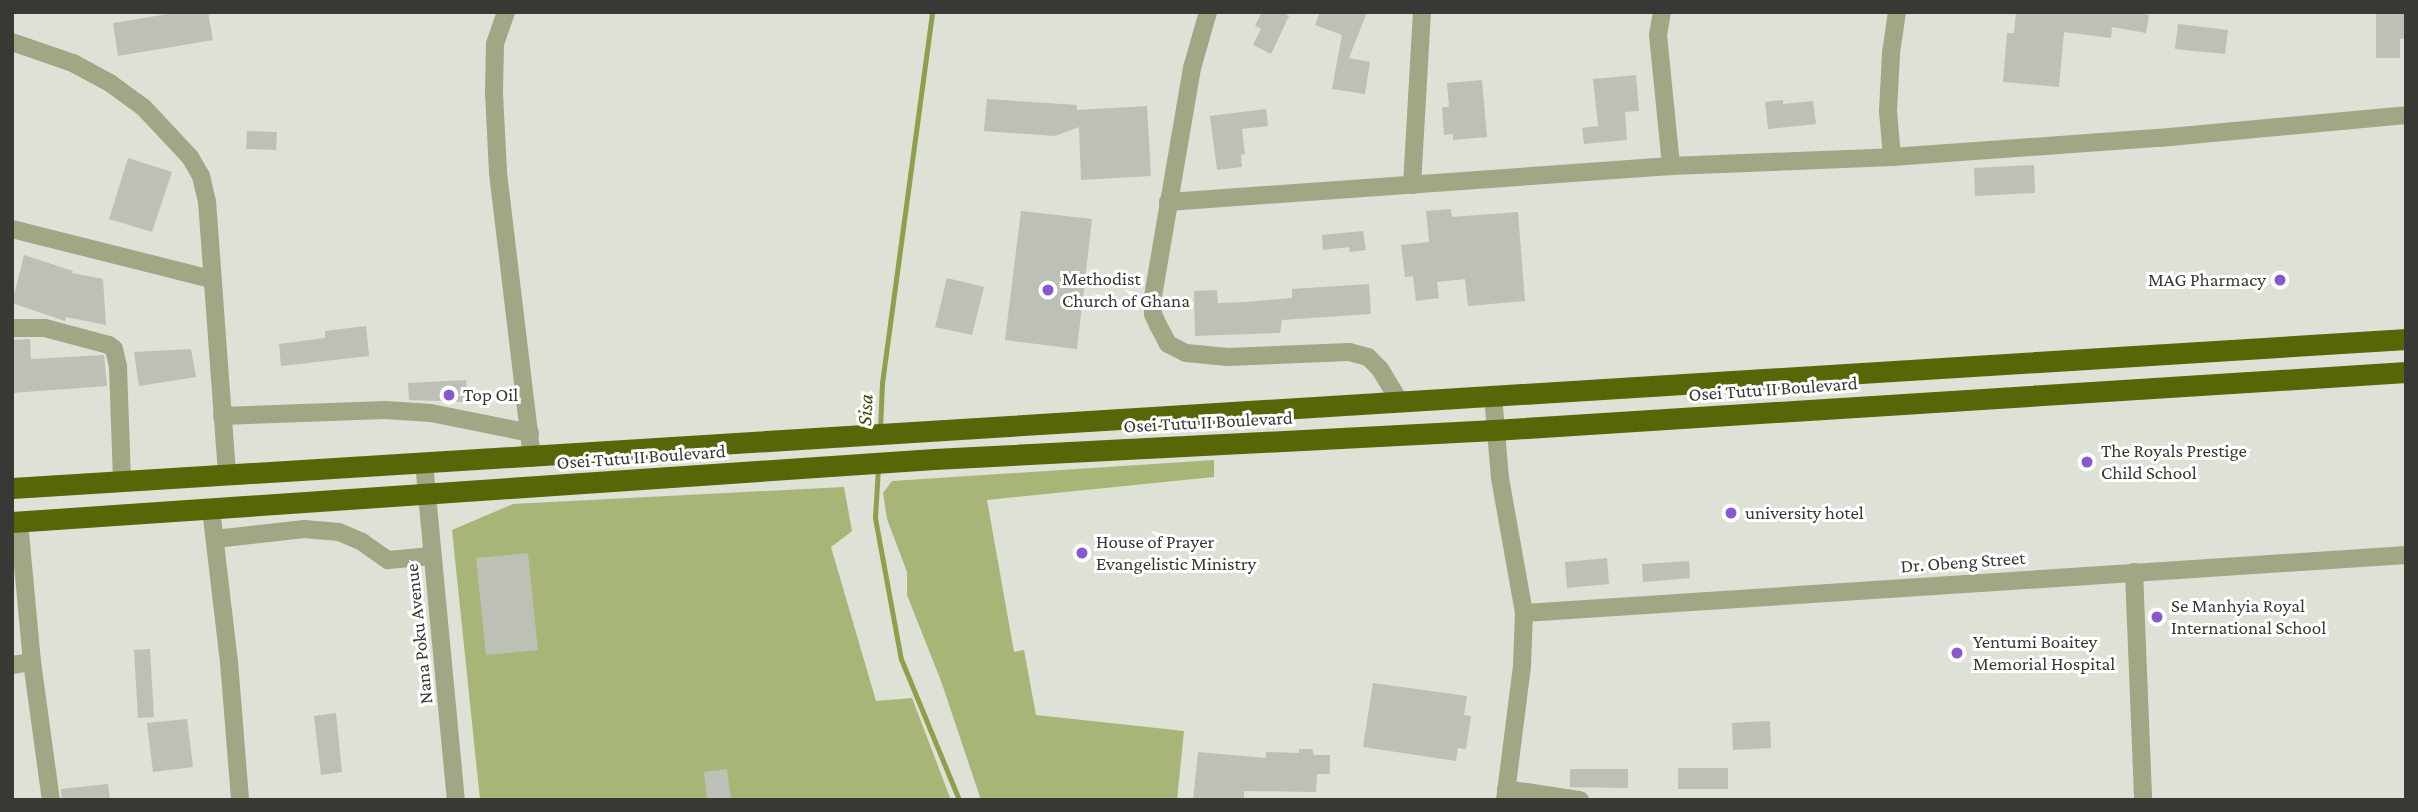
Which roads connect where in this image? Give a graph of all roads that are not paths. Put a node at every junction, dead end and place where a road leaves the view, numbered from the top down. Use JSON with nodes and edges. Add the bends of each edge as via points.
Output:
{"nodes":[{"id":1,"x":506,"y":12,"type":"edge"},
{"id":2,"x":1208,"y":12,"type":"edge"},
{"id":3,"x":1422,"y":12,"type":"edge"},
{"id":4,"x":1662,"y":12,"type":"edge"},
{"id":5,"x":1897,"y":12,"type":"edge"},
{"id":6,"x":12,"y":42,"type":"edge"},
{"id":7,"x":2406,"y":115,"type":"edge"},
{"id":8,"x":1892,"y":157,"type":"junction"},
{"id":9,"x":1671,"y":166,"type":"junction"},
{"id":10,"x":1412,"y":185,"type":"junction"},
{"id":11,"x":1168,"y":202,"type":"junction"},
{"id":12,"x":12,"y":229,"type":"edge"},
{"id":13,"x":211,"y":279,"type":"junction"},
{"id":14,"x":12,"y":328,"type":"edge"},
{"id":15,"x":2406,"y":339,"type":"edge"},
{"id":16,"x":2406,"y":372,"type":"edge"},
{"id":17,"x":1493,"y":395,"type":"junction"},
{"id":18,"x":1399,"y":401,"type":"junction"},
{"id":19,"x":222,"y":416,"type":"junction"},
{"id":20,"x":1494,"y":430,"type":"junction"},
{"id":21,"x":530,"y":433,"type":"junction"},
{"id":22,"x":532,"y":458,"type":"junction"},
{"id":23,"x":424,"y":463,"type":"junction"},
{"id":24,"x":227,"y":473,"type":"junction"},
{"id":25,"x":122,"y":480,"type":"junction"},
{"id":26,"x":12,"y":488,"type":"edge"},
{"id":27,"x":427,"y":495,"type":"junction"},
{"id":28,"x":211,"y":509,"type":"junction"},
{"id":29,"x":15,"y":522,"type":"edge"},
{"id":30,"x":215,"y":539,"type":"junction"},
{"id":31,"x":2406,"y":555,"type":"edge"},
{"id":32,"x":432,"y":556,"type":"junction"},
{"id":33,"x":2134,"y":572,"type":"junction"},
{"id":34,"x":1524,"y":613,"type":"junction"},
{"id":35,"x":32,"y":662,"type":"junction"},
{"id":36,"x":12,"y":665,"type":"edge"},
{"id":37,"x":1506,"y":794,"type":"edge"},
{"id":38,"x":51,"y":800,"type":"edge"},
{"id":39,"x":240,"y":800,"type":"edge"},
{"id":40,"x":456,"y":800,"type":"edge"},
{"id":41,"x":1580,"y":800,"type":"edge"},
{"id":42,"x":2143,"y":800,"type":"edge"}],
"edges":[{"from":1,"to":21,"type":"street","via":[[495,44],[497,146]]},
{"from":2,"to":11,"type":"street","via":[[1192,68]]},
{"from":3,"to":10,"type":"street"},
{"from":4,"to":9,"type":"street","via":[[1658,35]]},
{"from":5,"to":8,"type":"street","via":[[1889,99]]},
{"from":6,"to":13,"type":"street","via":[[73,63],[110,83],[144,107],[190,157],[207,201]]},
{"from":7,"to":8,"type":"street"},
{"from":8,"to":9,"type":"street"},
{"from":9,"to":10,"type":"street"},
{"from":10,"to":11,"type":"street"},
{"from":11,"to":18,"type":"street","via":[[1153,296],[1153,314],[1168,344],[1186,353],[1228,356],[1349,352],[1368,357],[1381,369]]},
{"from":12,"to":13,"type":"street"},
{"from":13,"to":19,"type":"street"},
{"from":14,"to":25,"type":"street","via":[[45,328],[114,349]]},
{"from":15,"to":17,"type":"highway","name":"Osei Tutu II Boulevard"},
{"from":16,"to":20,"type":"highway","name":"Osei Tutu II Boulevard"},
{"from":17,"to":18,"type":"highway","name":"Osei Tutu II Boulevard"},
{"from":17,"to":20,"type":"street"},
{"from":18,"to":22,"type":"highway","name":"Osei Tutu II Boulevard"},
{"from":19,"to":21,"type":"street","via":[[385,410],[431,413]]},
{"from":19,"to":24,"type":"street"},
{"from":20,"to":27,"type":"highway","name":"Osei Tutu II Boulevard","via":[[933,459]]},
{"from":20,"to":34,"type":"street"},
{"from":21,"to":22,"type":"street"},
{"from":22,"to":23,"type":"highway","name":"Osei Tutu II Boulevard"},
{"from":23,"to":24,"type":"highway","name":"Osei Tutu II Boulevard"},
{"from":23,"to":27,"type":"street","name":"Nana Poku Avenue"},
{"from":24,"to":25,"type":"highway","name":"Osei Tutu II Boulevard"},
{"from":25,"to":26,"type":"highway","name":"Osei Tutu II Boulevard"},
{"from":27,"to":28,"type":"highway","name":"Osei Tutu II Boulevard"},
{"from":27,"to":32,"type":"street","name":"Nana Poku Avenue"},
{"from":28,"to":29,"type":"highway","name":"Osei Tutu II Boulevard"},
{"from":28,"to":30,"type":"street"},
{"from":29,"to":35,"type":"street"},
{"from":30,"to":32,"type":"street","via":[[327,531],[362,542],[388,560]]},
{"from":30,"to":39,"type":"street"},
{"from":31,"to":33,"type":"street","name":"Dr. Obeng Street"},
{"from":32,"to":40,"type":"street","name":"Nana Poku Avenue"},
{"from":33,"to":34,"type":"street","name":"Dr. Obeng Street"},
{"from":33,"to":42,"type":"street"},
{"from":34,"to":37,"type":"street"},
{"from":35,"to":36,"type":"street"},
{"from":35,"to":38,"type":"street"},
{"from":37,"to":41,"type":"street"}]}
